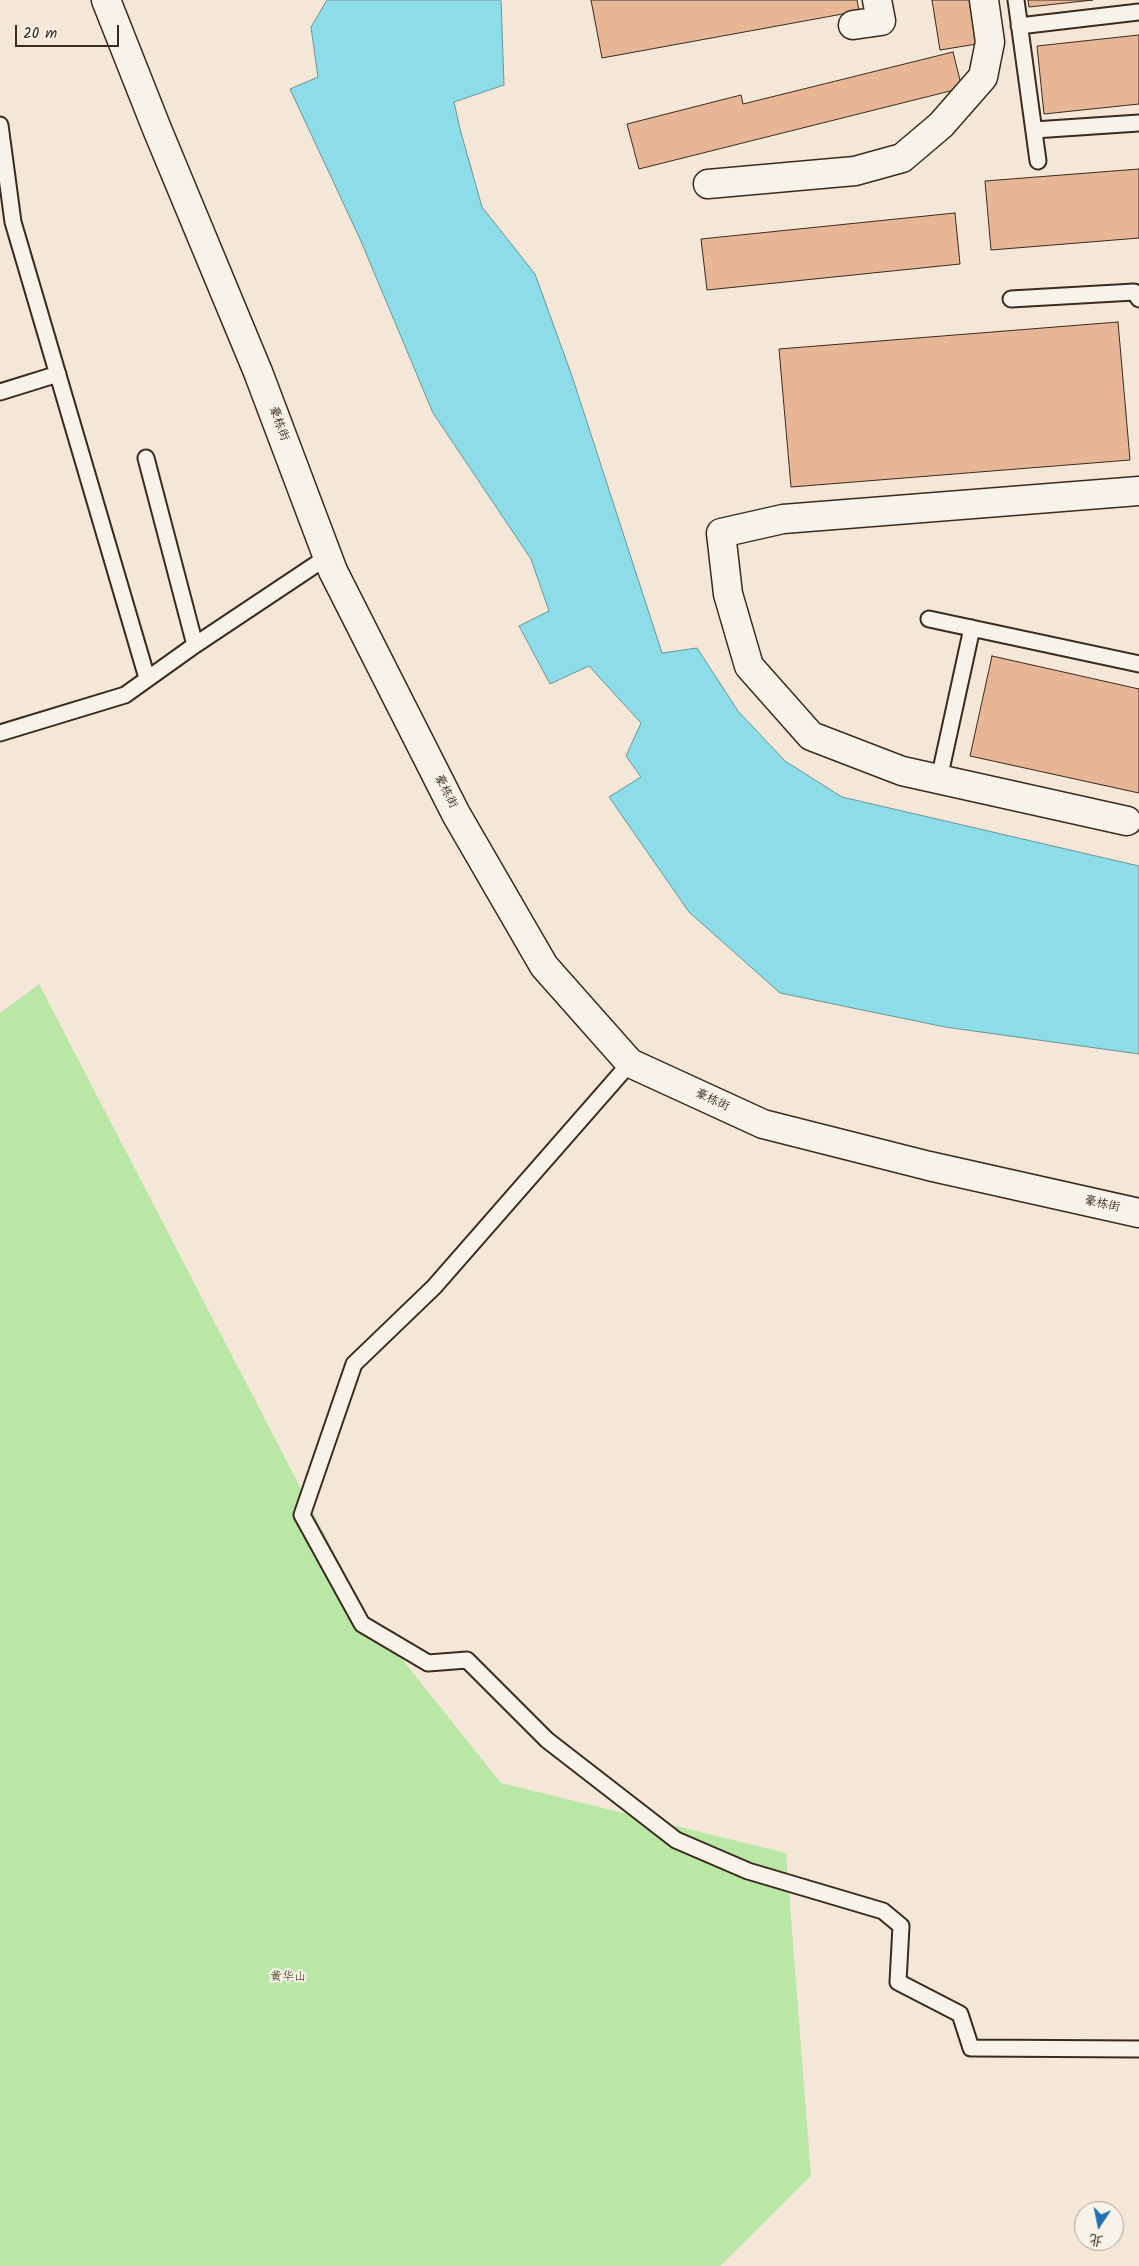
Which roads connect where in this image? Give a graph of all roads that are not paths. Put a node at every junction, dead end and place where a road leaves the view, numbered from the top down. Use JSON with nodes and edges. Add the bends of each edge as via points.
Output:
{"nodes":[{"id":1,"x":106,"y":0,"type":"edge"},
{"id":2,"x":878,"y":0,"type":"edge"},
{"id":3,"x":984,"y":0,"type":"edge"},
{"id":4,"x":1016,"y":0,"type":"edge"},
{"id":5,"x":1139,"y":12,"type":"edge"},
{"id":6,"x":853,"y":25,"type":"dead end"},
{"id":7,"x":1019,"y":26,"type":"junction"},
{"id":8,"x":1139,"y":123,"type":"edge"},
{"id":9,"x":0,"y":125,"type":"edge"},
{"id":10,"x":1034,"y":130,"type":"junction"},
{"id":11,"x":1038,"y":161,"type":"dead end"},
{"id":12,"x":708,"y":184,"type":"dead end"},
{"id":13,"x":1011,"y":299,"type":"dead end"},
{"id":14,"x":1139,"y":299,"type":"edge"},
{"id":15,"x":58,"y":374,"type":"junction"},
{"id":16,"x":0,"y":392,"type":"edge"},
{"id":17,"x":146,"y":458,"type":"dead end"},
{"id":18,"x":1139,"y":491,"type":"edge"},
{"id":19,"x":327,"y":557,"type":"junction"},
{"id":20,"x":929,"y":619,"type":"dead end"},
{"id":21,"x":972,"y":628,"type":"junction"},
{"id":22,"x":194,"y":645,"type":"junction"},
{"id":23,"x":1139,"y":664,"type":"edge"},
{"id":24,"x":147,"y":678,"type":"junction"},
{"id":25,"x":0,"y":733,"type":"edge"},
{"id":26,"x":938,"y":779,"type":"junction"},
{"id":27,"x":1127,"y":822,"type":"dead end"},
{"id":28,"x":630,"y":1063,"type":"junction"},
{"id":29,"x":1139,"y":1213,"type":"edge"},
{"id":30,"x":1139,"y":2049,"type":"edge"}],
"edges":[{"from":1,"to":19,"type":"street","name":"豪栋街","via":[[258,372]]},
{"from":2,"to":6,"type":"street","via":[[881,21]]},
{"from":3,"to":12,"type":"street","via":[[990,42],[983,77],[941,125],[902,158],[855,171]]},
{"from":4,"to":7,"type":"lane"},
{"from":5,"to":7,"type":"lane"},
{"from":7,"to":10,"type":"lane"},
{"from":8,"to":10,"type":"lane"},
{"from":9,"to":15,"type":"lane","via":[[13,222]]},
{"from":10,"to":11,"type":"lane"},
{"from":13,"to":14,"type":"lane","via":[[1134,292]]},
{"from":15,"to":16,"type":"lane"},
{"from":15,"to":24,"type":"lane"},
{"from":17,"to":22,"type":"lane"},
{"from":18,"to":26,"type":"street","via":[[783,519],[721,533],[728,594],[749,666],[811,736],[902,771]]},
{"from":19,"to":22,"type":"lane"},
{"from":19,"to":28,"type":"street","name":"豪栋街","via":[[456,814],[544,966]]},
{"from":20,"to":21,"type":"lane"},
{"from":21,"to":23,"type":"lane"},
{"from":21,"to":26,"type":"lane"},
{"from":22,"to":24,"type":"lane"},
{"from":24,"to":25,"type":"lane","via":[[125,694]]},
{"from":26,"to":27,"type":"street"},
{"from":28,"to":29,"type":"street","name":"豪栋街","via":[[763,1124],[929,1166]]},
{"from":28,"to":30,"type":"lane","via":[[434,1287],[354,1364],[302,1515],[362,1624],[428,1663],[467,1660],[547,1740],[676,1840],[748,1871],[883,1912],[901,1926],[898,1982],[960,2014],[971,2048]]}]}
